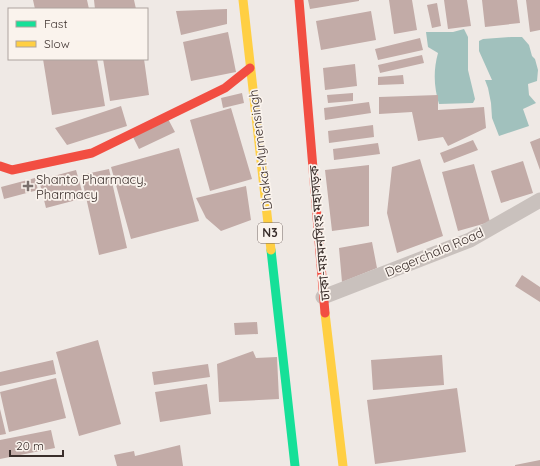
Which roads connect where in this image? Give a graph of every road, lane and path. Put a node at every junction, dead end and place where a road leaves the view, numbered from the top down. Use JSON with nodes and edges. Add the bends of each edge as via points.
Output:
{"nodes":[{"id":1,"x":243,"y":0,"type":"edge"},
{"id":2,"x":299,"y":0,"type":"edge"},
{"id":3,"x":250,"y":68,"type":"junction"},
{"id":4,"x":0,"y":166,"type":"edge"},
{"id":5,"x":540,"y":200,"type":"edge"},
{"id":6,"x":324,"y":297,"type":"junction"},
{"id":7,"x":295,"y":466,"type":"edge"},
{"id":8,"x":343,"y":466,"type":"edge"}],
"edges":[{"from":1,"to":3,"type":"main road","name":"Dhaka-Mymensingh","number":"N3"},
{"from":2,"to":6,"type":"main road","name":"ঢাকা-ময়মনসিংহ মহাসড়ক"},
{"from":3,"to":4,"type":"main road","via":[[225,88],[92,153],[12,170]]},
{"from":3,"to":7,"type":"main road","name":"Dhaka-Mymensingh","number":"N3"},
{"from":5,"to":6,"type":"street","name":"Degerchala Road","via":[[470,240]]},
{"from":6,"to":8,"type":"main road","name":"ঢাকা-ময়মনসিংহ মহাসড়ক"}]}
